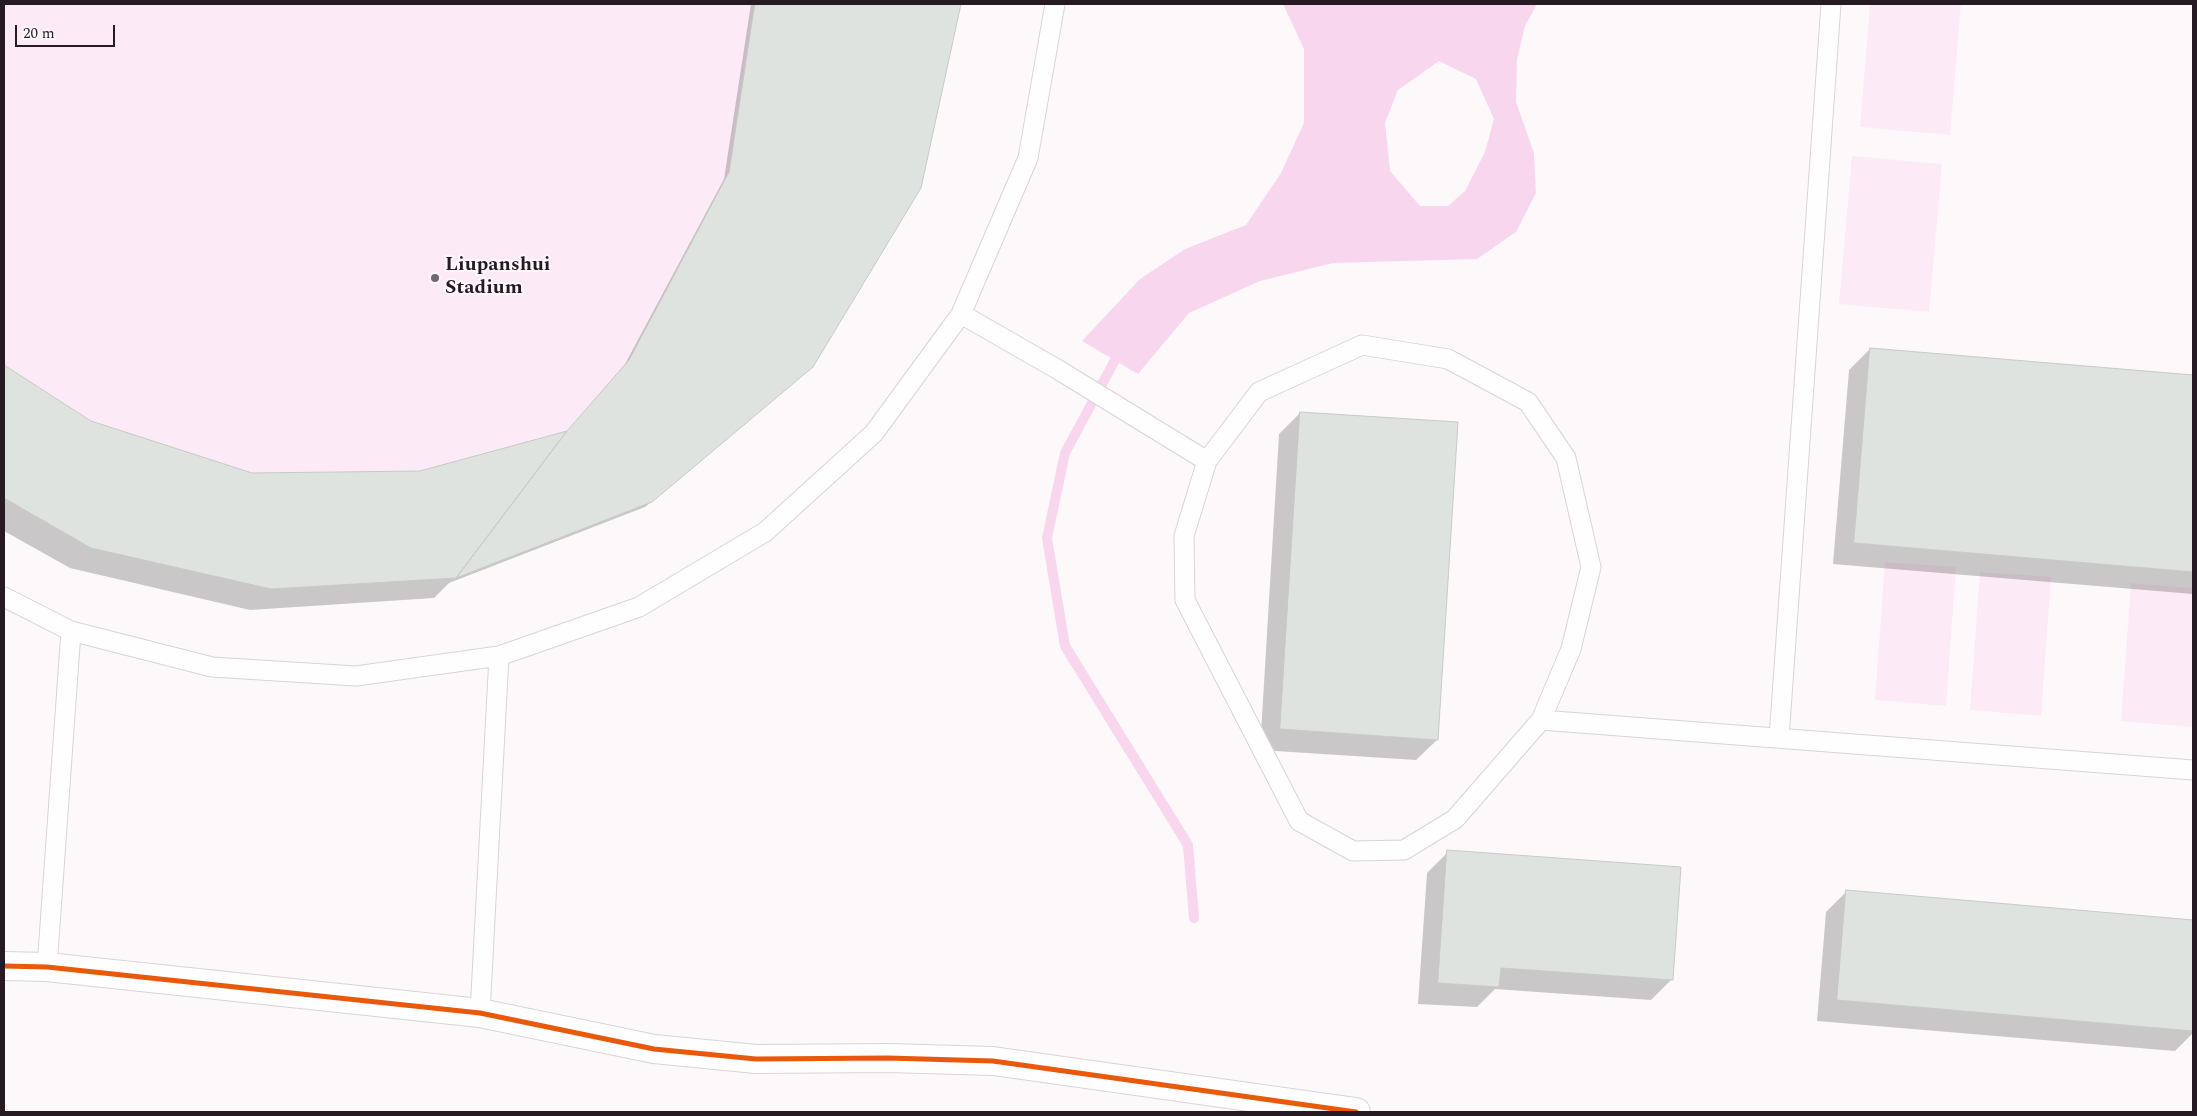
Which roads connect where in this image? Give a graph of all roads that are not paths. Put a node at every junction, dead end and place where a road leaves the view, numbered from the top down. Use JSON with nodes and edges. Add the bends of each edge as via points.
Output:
{"nodes":[{"id":1,"x":1056,"y":4,"type":"edge"},
{"id":2,"x":1831,"y":4,"type":"edge"},
{"id":3,"x":961,"y":314,"type":"junction"},
{"id":4,"x":1207,"y":461,"type":"junction"},
{"id":5,"x":4,"y":597,"type":"edge"},
{"id":6,"x":71,"y":631,"type":"junction"},
{"id":7,"x":499,"y":656,"type":"junction"},
{"id":8,"x":1540,"y":720,"type":"junction"},
{"id":9,"x":1779,"y":738,"type":"junction"},
{"id":10,"x":2193,"y":770,"type":"edge"},
{"id":11,"x":4,"y":966,"type":"edge"},
{"id":12,"x":47,"y":967,"type":"junction"},
{"id":13,"x":480,"y":1013,"type":"junction"},
{"id":14,"x":1356,"y":1112,"type":"edge"}],
"edges":[{"from":1,"to":3,"type":"lane","via":[[1028,158]]},
{"from":2,"to":9,"type":"lane"},
{"from":3,"to":4,"type":"lane"},
{"from":3,"to":7,"type":"lane","via":[[874,433],[765,532],[639,608]]},
{"from":4,"to":8,"type":"lane","via":[[1184,536],[1185,600],[1299,821],[1352,851],[1404,850],[1455,819]]},
{"from":4,"to":8,"type":"lane","via":[[1259,392],[1362,345],[1448,359],[1528,402],[1566,458],[1591,568],[1571,649]]},
{"from":5,"to":6,"type":"lane"},
{"from":6,"to":7,"type":"lane","via":[[212,667],[356,676]]},
{"from":6,"to":12,"type":"lane"},
{"from":7,"to":13,"type":"lane"},
{"from":8,"to":9,"type":"lane"},
{"from":9,"to":10,"type":"lane"},
{"from":11,"to":12,"type":"street"},
{"from":12,"to":13,"type":"street"},
{"from":13,"to":14,"type":"street","via":[[654,1050],[756,1059],[993,1061]]}]}
